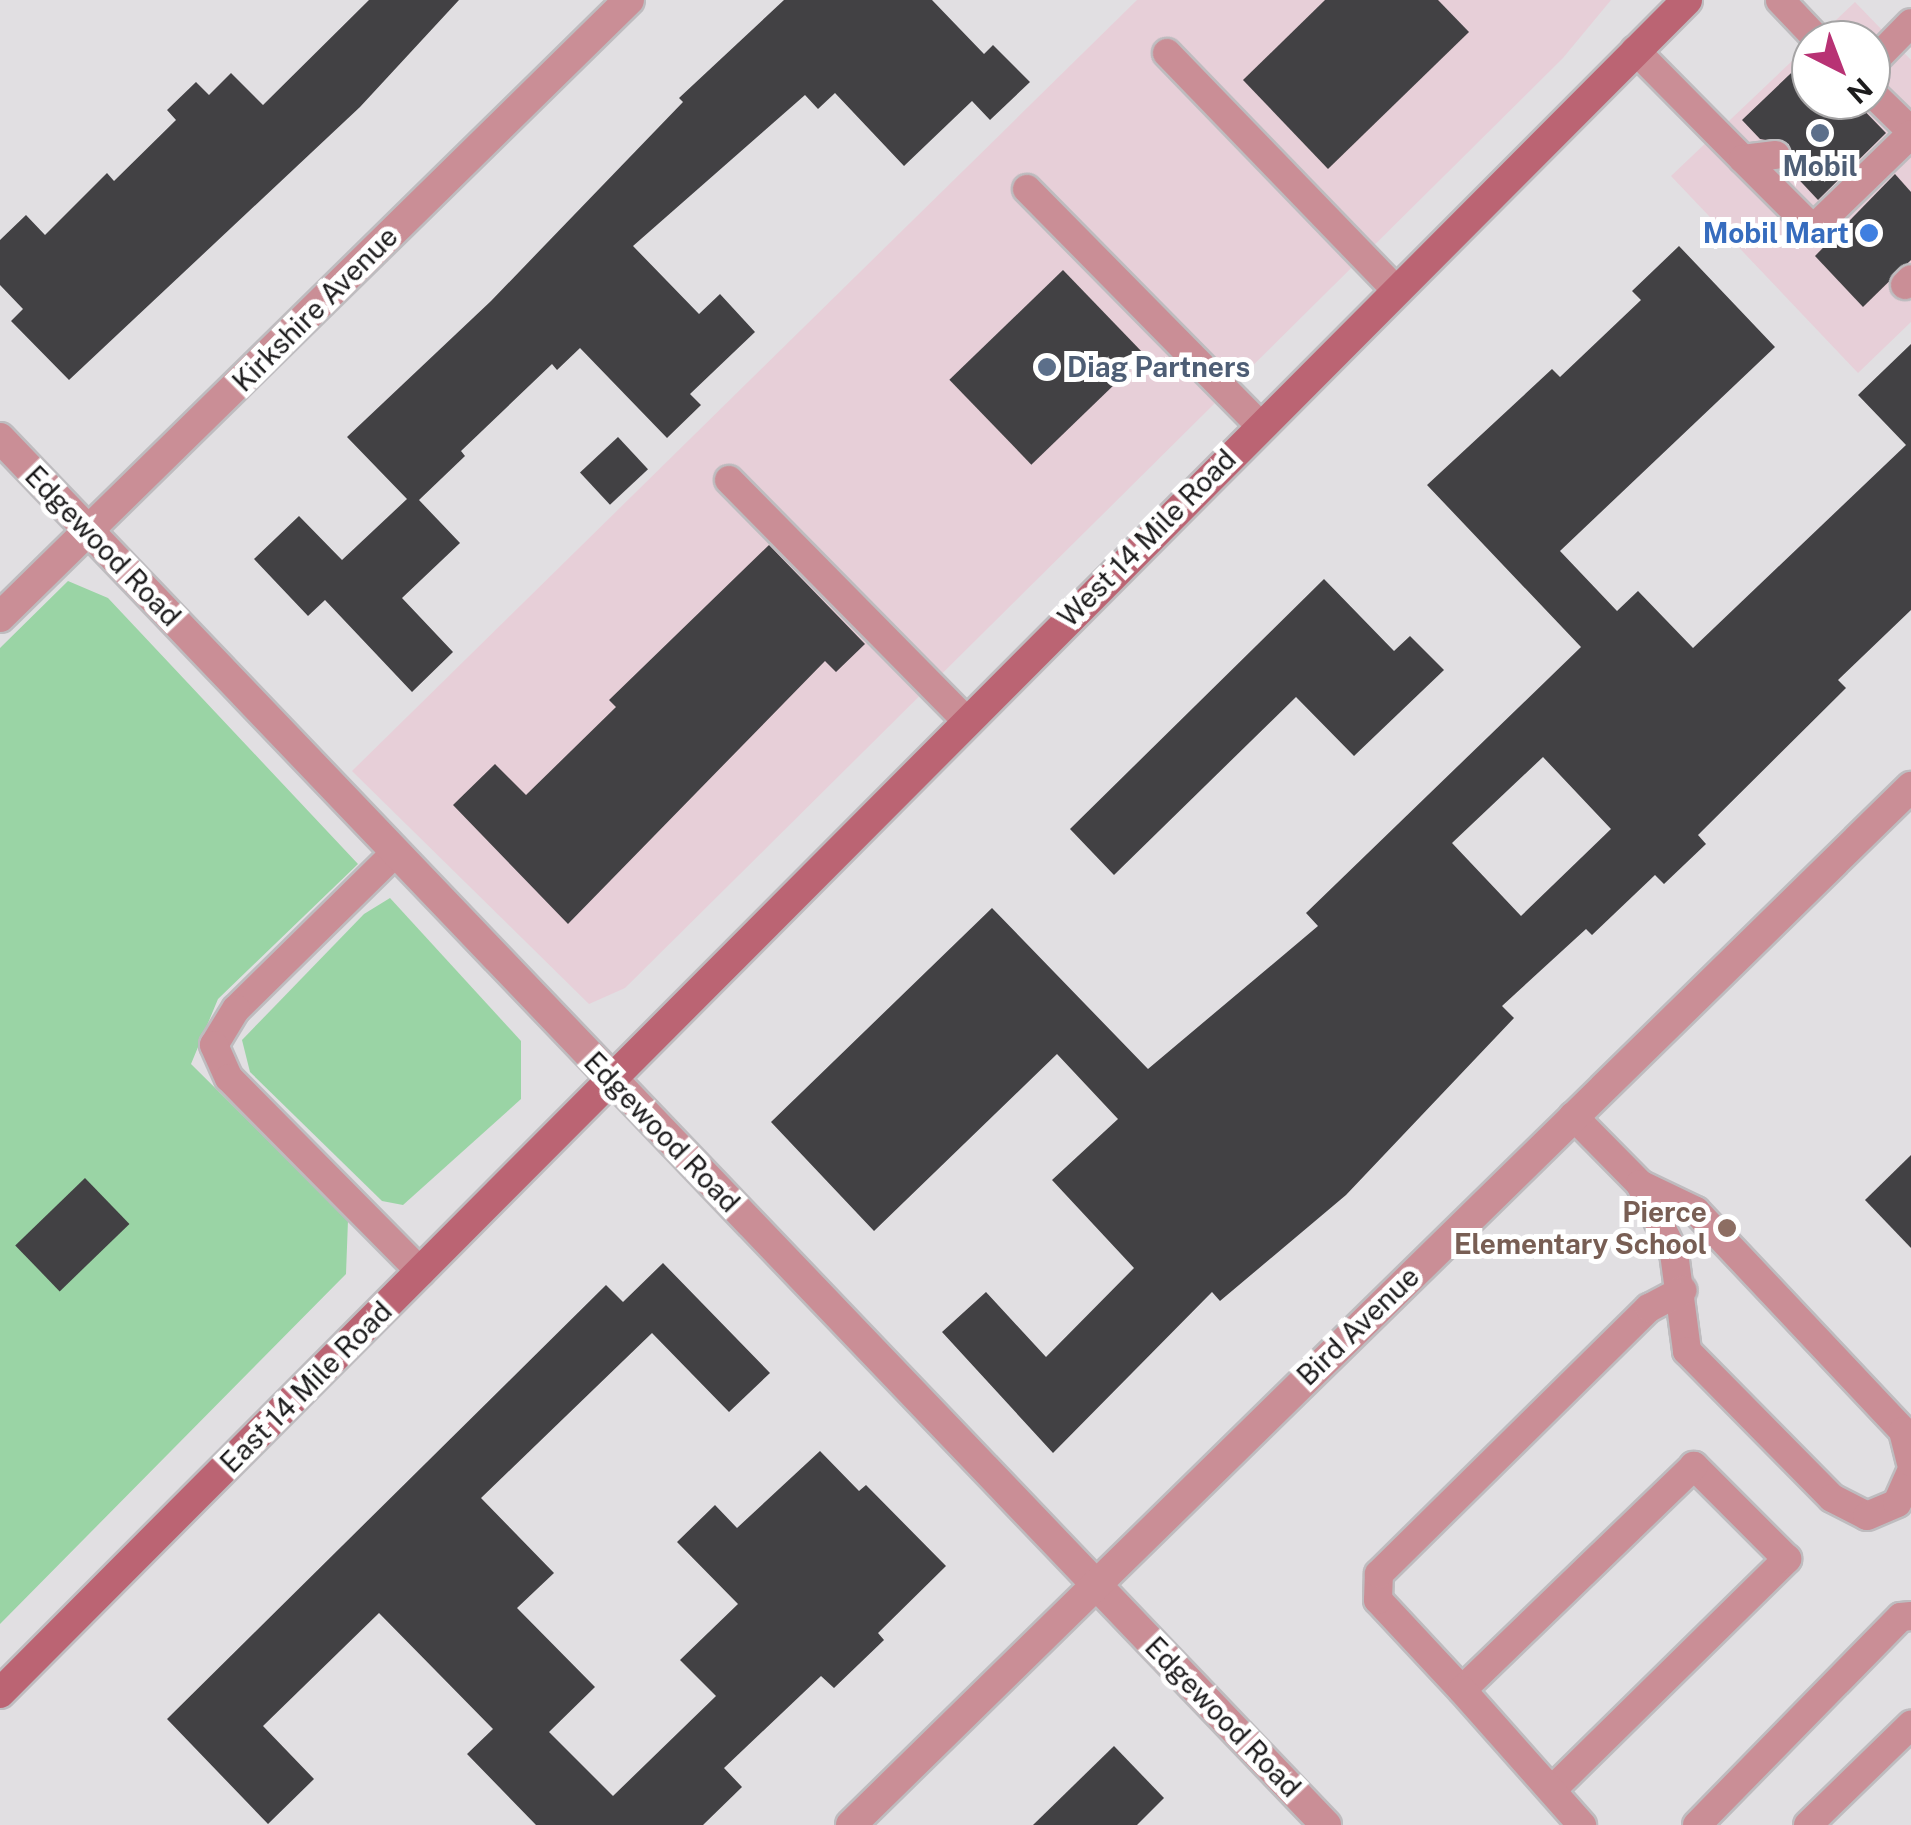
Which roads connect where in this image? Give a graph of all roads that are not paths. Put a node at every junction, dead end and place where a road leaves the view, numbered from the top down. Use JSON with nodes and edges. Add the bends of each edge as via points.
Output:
{"nodes":[{"id":1,"x":629,"y":0,"type":"edge"},
{"id":2,"x":1687,"y":0,"type":"edge"},
{"id":3,"x":1780,"y":0,"type":"edge"},
{"id":4,"x":1799,"y":20,"type":"edge"},
{"id":5,"x":1911,"y":24,"type":"edge"},
{"id":6,"x":1891,"y":44,"type":"edge"},
{"id":7,"x":1635,"y":50,"type":"junction"},
{"id":8,"x":1167,"y":53,"type":"dead end"},
{"id":9,"x":1891,"y":112,"type":"edge"},
{"id":10,"x":1911,"y":133,"type":"edge"},
{"id":11,"x":1776,"y":155,"type":"dead end"},
{"id":12,"x":1743,"y":159,"type":"junction"},
{"id":13,"x":1027,"y":190,"type":"dead end"},
{"id":14,"x":1394,"y":288,"type":"junction"},
{"id":15,"x":1260,"y":424,"type":"junction"},
{"id":16,"x":0,"y":438,"type":"edge"},
{"id":17,"x":729,"y":480,"type":"dead end"},
{"id":18,"x":90,"y":530,"type":"junction"},
{"id":19,"x":0,"y":618,"type":"edge"},
{"id":20,"x":965,"y":720,"type":"junction"},
{"id":21,"x":1911,"y":788,"type":"edge"},
{"id":22,"x":394,"y":854,"type":"junction"},
{"id":23,"x":610,"y":1079,"type":"junction"},
{"id":24,"x":1573,"y":1116,"type":"junction"},
{"id":25,"x":1640,"y":1184,"type":"junction"},
{"id":26,"x":421,"y":1272,"type":"junction"},
{"id":27,"x":1684,"y":1290,"type":"junction"},
{"id":28,"x":1911,"y":1462,"type":"edge"},
{"id":29,"x":1911,"y":1472,"type":"edge"},
{"id":30,"x":1096,"y":1584,"type":"junction"},
{"id":31,"x":1911,"y":1616,"type":"edge"},
{"id":32,"x":1462,"y":1690,"type":"junction"},
{"id":33,"x":0,"y":1693,"type":"edge"},
{"id":34,"x":1911,"y":1725,"type":"edge"},
{"id":35,"x":1552,"y":1790,"type":"junction"},
{"id":36,"x":851,"y":1825,"type":"edge"},
{"id":37,"x":1326,"y":1825,"type":"edge"},
{"id":38,"x":1582,"y":1825,"type":"edge"},
{"id":39,"x":1698,"y":1825,"type":"edge"},
{"id":40,"x":1808,"y":1825,"type":"edge"}],
"edges":[{"from":1,"to":18,"type":"street","name":"Kirkshire Avenue"},
{"from":2,"to":7,"type":"main road","name":"West 14 Mile Road"},
{"from":3,"to":4,"type":"lane"},
{"from":5,"to":6,"type":"lane"},
{"from":7,"to":12,"type":"lane"},
{"from":7,"to":14,"type":"main road","name":"West 14 Mile Road"},
{"from":8,"to":14,"type":"lane"},
{"from":9,"to":10,"type":"lane"},
{"from":10,"to":12,"type":"lane","via":[[1813,229]]},
{"from":11,"to":12,"type":"lane"},
{"from":13,"to":15,"type":"lane"},
{"from":14,"to":15,"type":"main road","name":"West 14 Mile Road"},
{"from":15,"to":20,"type":"main road","name":"West 14 Mile Road"},
{"from":16,"to":18,"type":"street","name":"Edgewood Road"},
{"from":17,"to":20,"type":"lane"},
{"from":18,"to":19,"type":"street","name":"Kirkshire Avenue"},
{"from":18,"to":22,"type":"street","name":"Edgewood Road"},
{"from":20,"to":23,"type":"main road","name":"West 14 Mile Road"},
{"from":21,"to":24,"type":"street","name":"Bird Avenue"},
{"from":22,"to":23,"type":"street","name":"Edgewood Road"},
{"from":22,"to":26,"type":"lane","via":[[236,1009],[214,1046],[229,1078]]},
{"from":23,"to":26,"type":"main road","name":"East 14 Mile Road"},
{"from":23,"to":30,"type":"street","name":"Edgewood Road"},
{"from":24,"to":25,"type":"lane"},
{"from":24,"to":30,"type":"street","name":"Bird Avenue"},
{"from":25,"to":27,"type":"lane"},
{"from":25,"to":28,"type":"lane","via":[[1696,1211],[1903,1431]]},
{"from":26,"to":33,"type":"main road","name":"East 14 Mile Road"},
{"from":27,"to":29,"type":"lane","via":[[1687,1351],[1832,1498],[1866,1516],[1897,1503]]},
{"from":27,"to":32,"type":"lane","via":[[1650,1308],[1379,1574],[1378,1600]]},
{"from":30,"to":36,"type":"street","name":"Bird Avenue"},
{"from":30,"to":37,"type":"street","name":"Edgewood Road"},
{"from":31,"to":39,"type":"lane","via":[[1901,1617]]},
{"from":32,"to":35,"type":"lane"},
{"from":32,"to":35,"type":"lane","via":[[1694,1466],[1787,1559]]},
{"from":34,"to":40,"type":"lane"},
{"from":35,"to":38,"type":"lane"}]}
